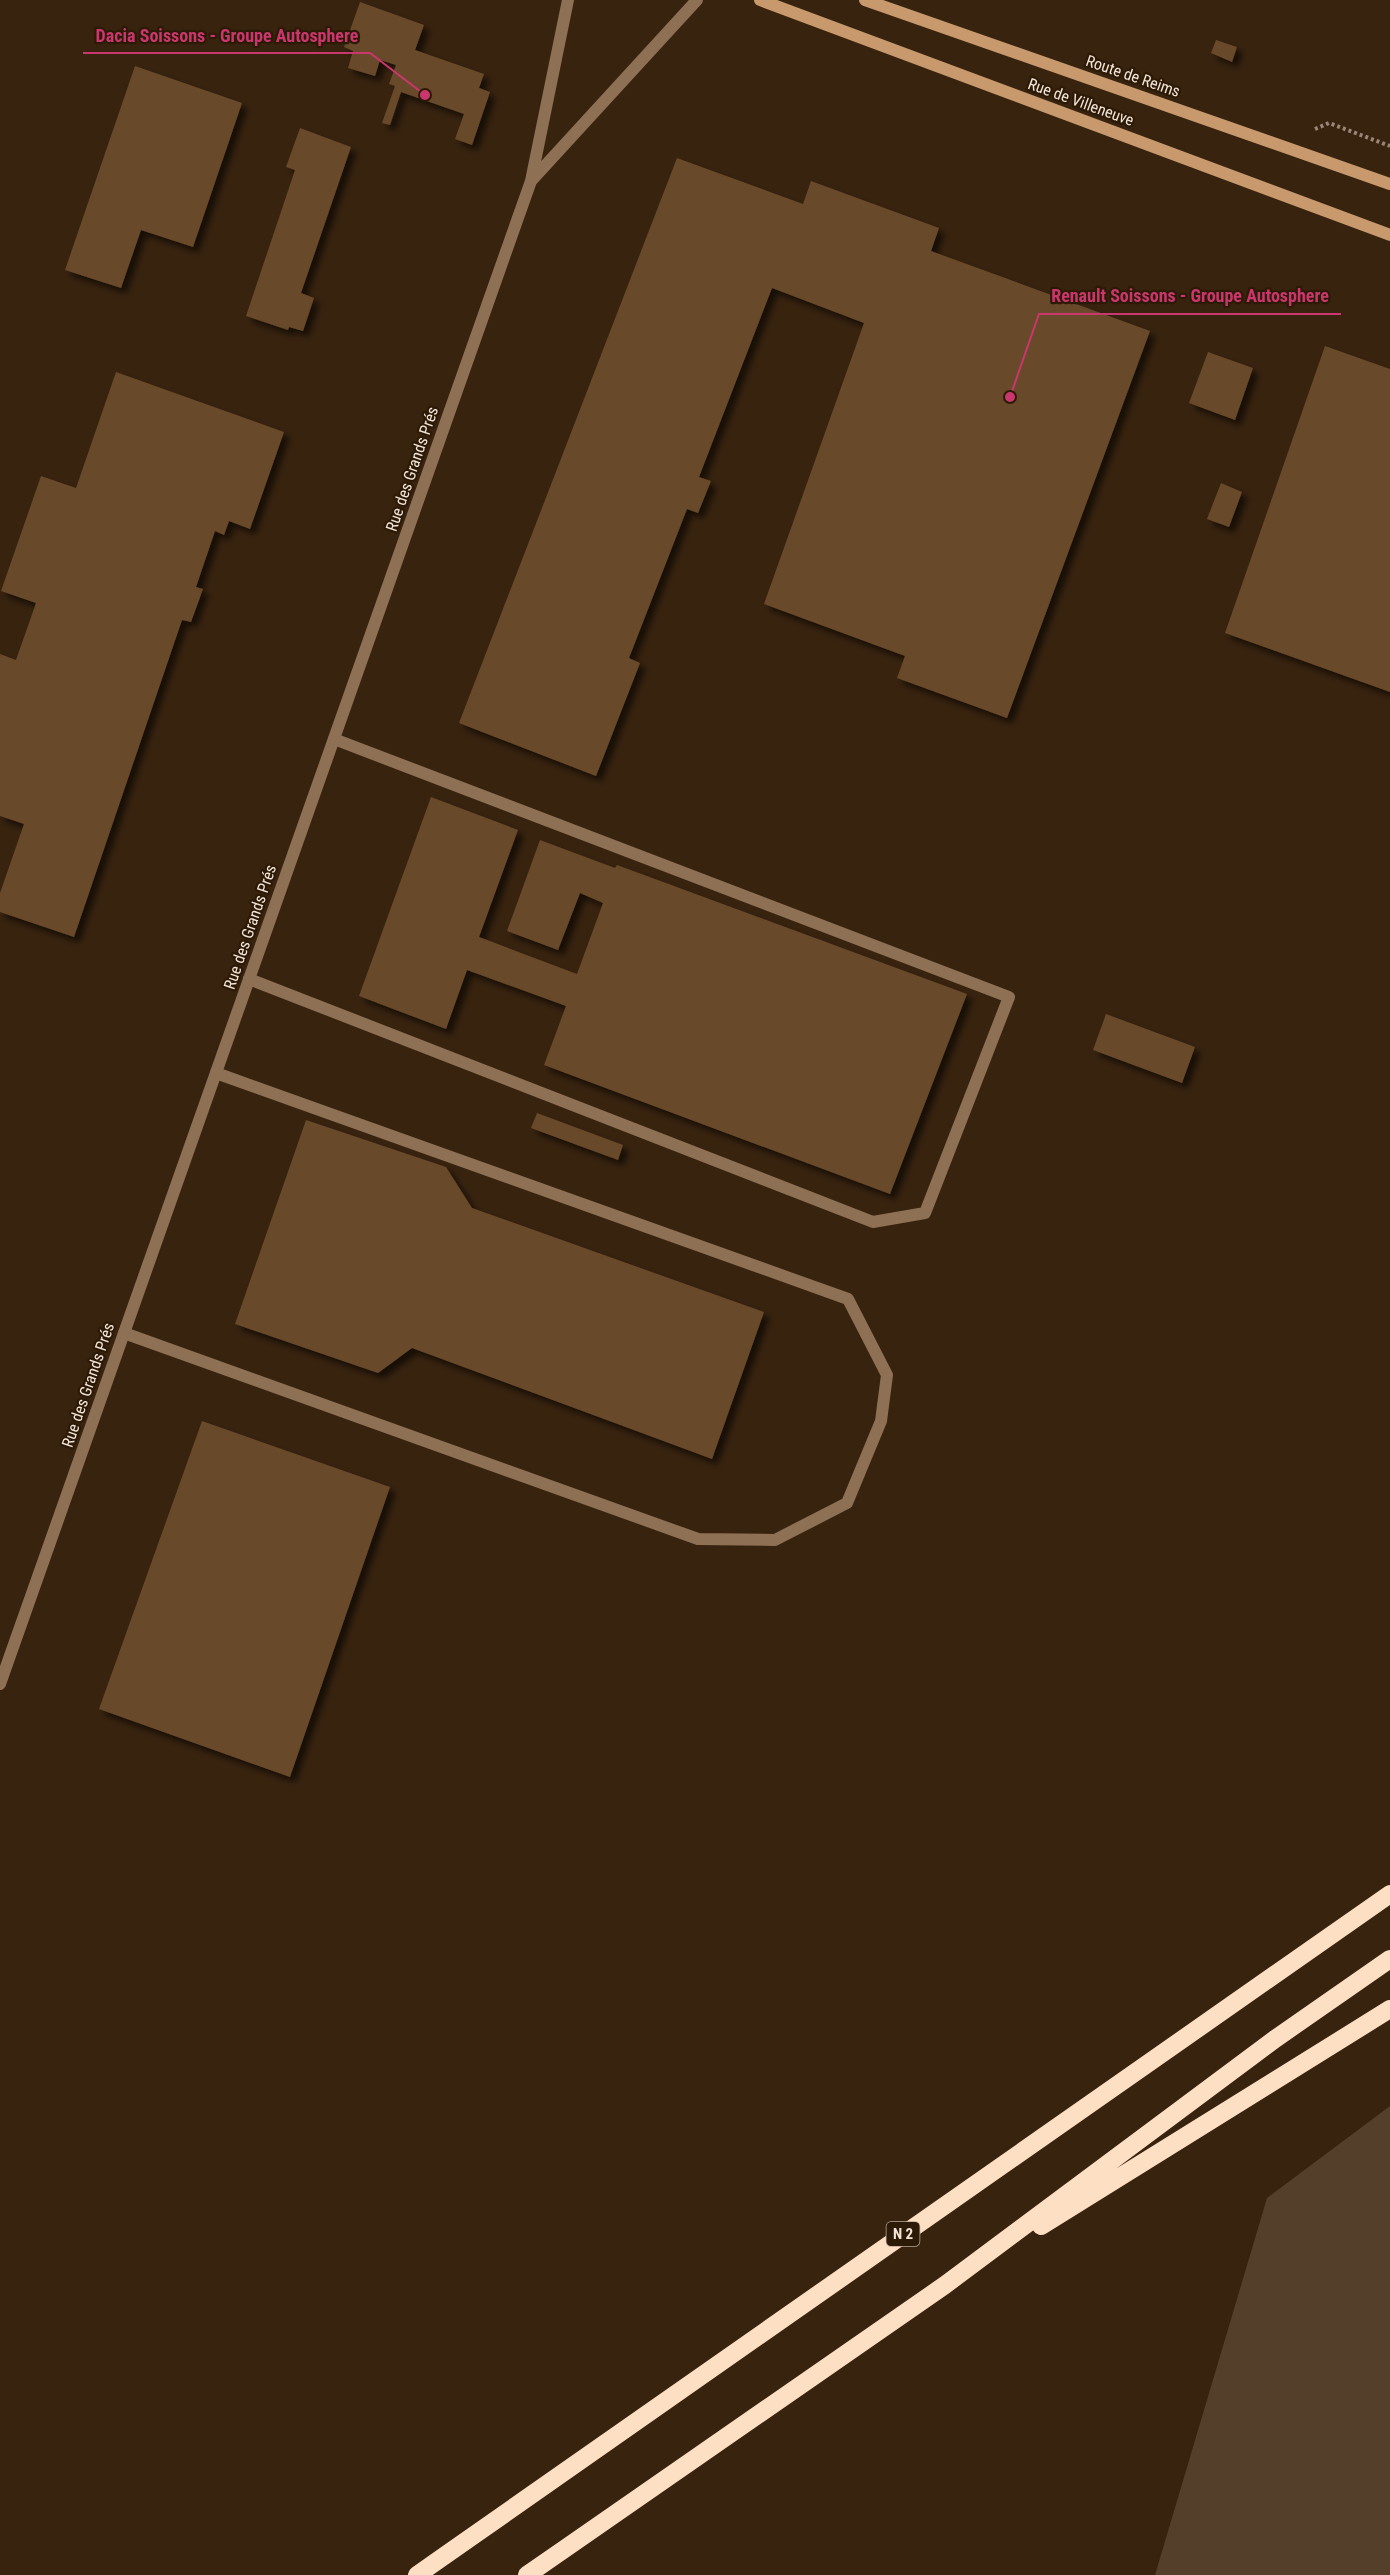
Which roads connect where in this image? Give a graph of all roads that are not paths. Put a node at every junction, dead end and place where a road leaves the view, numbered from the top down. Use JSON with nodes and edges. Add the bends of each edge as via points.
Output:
{"nodes":[{"id":1,"x":568,"y":0,"type":"edge"},
{"id":2,"x":698,"y":0,"type":"edge"},
{"id":3,"x":760,"y":0,"type":"edge"},
{"id":4,"x":865,"y":0,"type":"edge"},
{"id":5,"x":531,"y":181,"type":"junction"},
{"id":6,"x":1390,"y":184,"type":"edge"},
{"id":7,"x":1390,"y":235,"type":"edge"},
{"id":8,"x":334,"y":739,"type":"junction"},
{"id":9,"x":249,"y":979,"type":"junction"},
{"id":10,"x":216,"y":1072,"type":"junction"},
{"id":11,"x":124,"y":1333,"type":"junction"},
{"id":12,"x":0,"y":1684,"type":"edge"},
{"id":13,"x":1390,"y":1894,"type":"edge"},
{"id":14,"x":1390,"y":1959,"type":"edge"},
{"id":15,"x":1390,"y":2008,"type":"edge"},
{"id":16,"x":945,"y":2285,"type":"junction"},
{"id":17,"x":417,"y":2575,"type":"edge"},
{"id":18,"x":526,"y":2575,"type":"edge"}],
"edges":[{"from":1,"to":5,"type":"street","name":"Rue des Grands Prés"},
{"from":2,"to":5,"type":"street","name":"Rue des Grands Prés"},
{"from":3,"to":7,"type":"main road","name":"Rue de Villeneuve"},
{"from":4,"to":6,"type":"main road","name":"Route de Reims"},
{"from":5,"to":8,"type":"street","name":"Rue des Grands Prés"},
{"from":8,"to":9,"type":"street","name":"Rue des Grands Prés"},
{"from":8,"to":9,"type":"street","via":[[1009,997],[925,1213],[873,1222]]},
{"from":9,"to":10,"type":"street","name":"Rue des Grands Prés"},
{"from":10,"to":11,"type":"street","name":"Rue des Grands Prés"},
{"from":10,"to":11,"type":"street","via":[[848,1299],[887,1375],[881,1421],[847,1503],[775,1540],[698,1539]]},
{"from":11,"to":12,"type":"street","name":"Rue des Grands Prés"},
{"from":13,"to":17,"type":"highway","number":"N 2"},
{"from":14,"to":16,"type":"highway","via":[[1275,2039]]},
{"from":15,"to":16,"type":"highway"},
{"from":16,"to":18,"type":"highway"}]}
